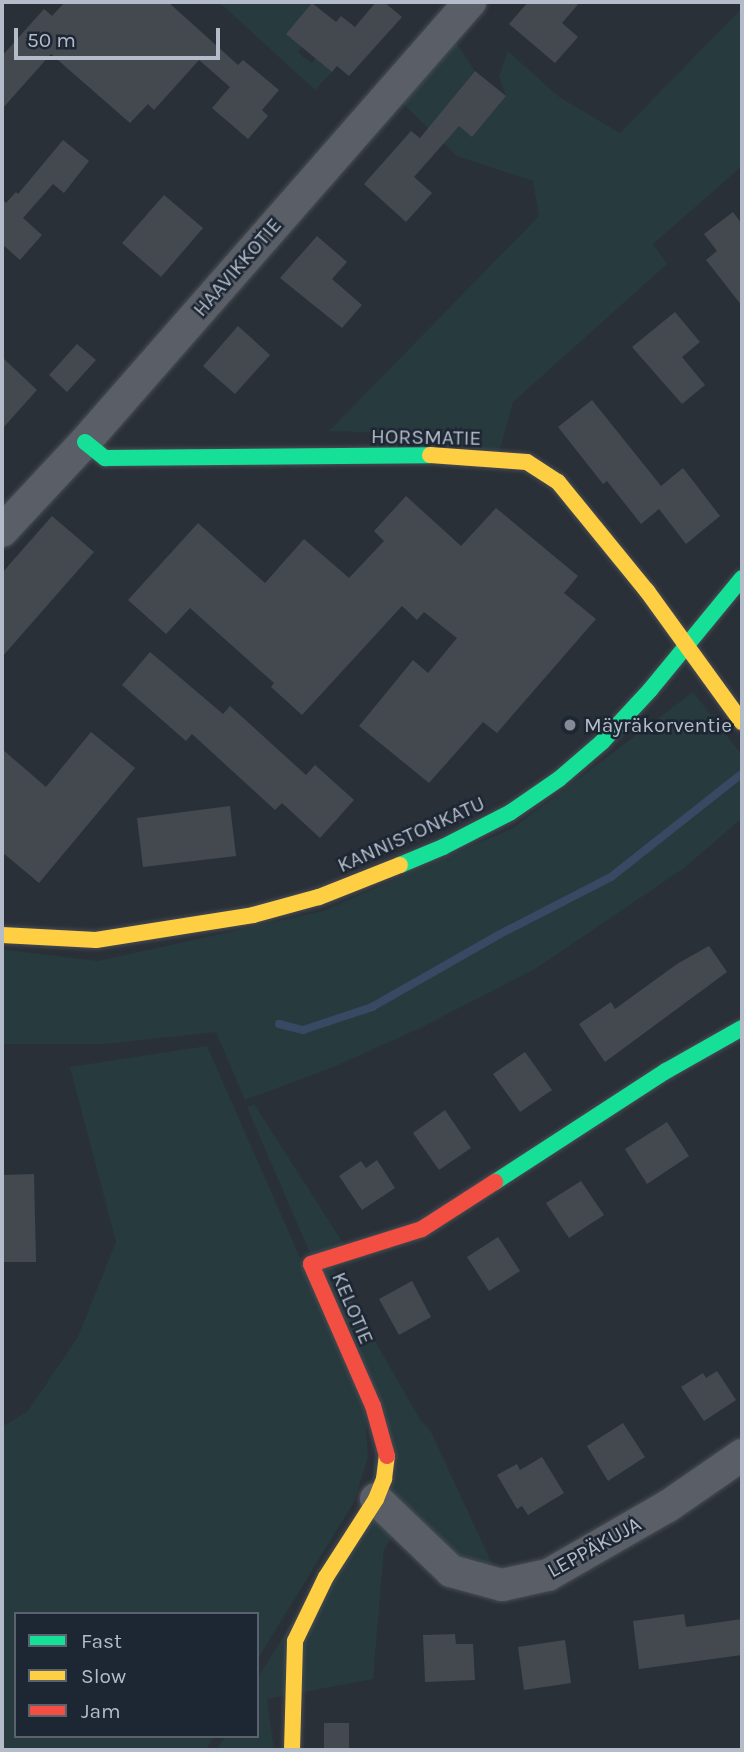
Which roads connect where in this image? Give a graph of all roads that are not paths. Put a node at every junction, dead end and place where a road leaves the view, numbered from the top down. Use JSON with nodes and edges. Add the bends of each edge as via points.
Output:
{"nodes":[{"id":1,"x":470,"y":2,"type":"edge"},
{"id":2,"x":85,"y":442,"type":"junction"},
{"id":3,"x":2,"y":531,"type":"edge"},
{"id":4,"x":742,"y":578,"type":"edge"},
{"id":5,"x":687,"y":647,"type":"junction"},
{"id":6,"x":742,"y":722,"type":"edge"},
{"id":7,"x":2,"y":935,"type":"edge"},
{"id":8,"x":742,"y":1028,"type":"edge"},
{"id":9,"x":742,"y":1455,"type":"edge"},
{"id":10,"x":376,"y":1499,"type":"junction"},
{"id":11,"x":292,"y":1750,"type":"edge"}],
"edges":[{"from":1,"to":2,"type":"street","name":"HAAVIKKOTIE"},
{"from":2,"to":3,"type":"street","name":"HAAVIKKOTIE"},
{"from":2,"to":5,"type":"street","name":"HORSMATIE","via":[[105,458],[438,455],[527,462],[558,482],[647,590]]},
{"from":4,"to":5,"type":"street","name":"KANNISTONKATU"},
{"from":5,"to":6,"type":"street"},
{"from":5,"to":7,"type":"street","name":"KANNISTONKATU","via":[[602,743],[559,779],[511,812],[443,847],[319,897],[253,915],[96,940]]},
{"from":8,"to":10,"type":"street","name":"KELOTIE","via":[[666,1071],[422,1229],[311,1264],[373,1406],[387,1452]]},
{"from":9,"to":10,"type":"street","name":"LEPPÄKUJA","via":[[668,1506],[548,1575],[502,1585],[451,1572]]},
{"from":10,"to":11,"type":"street","name":"KELOTIE","via":[[326,1577],[295,1642]]}]}
